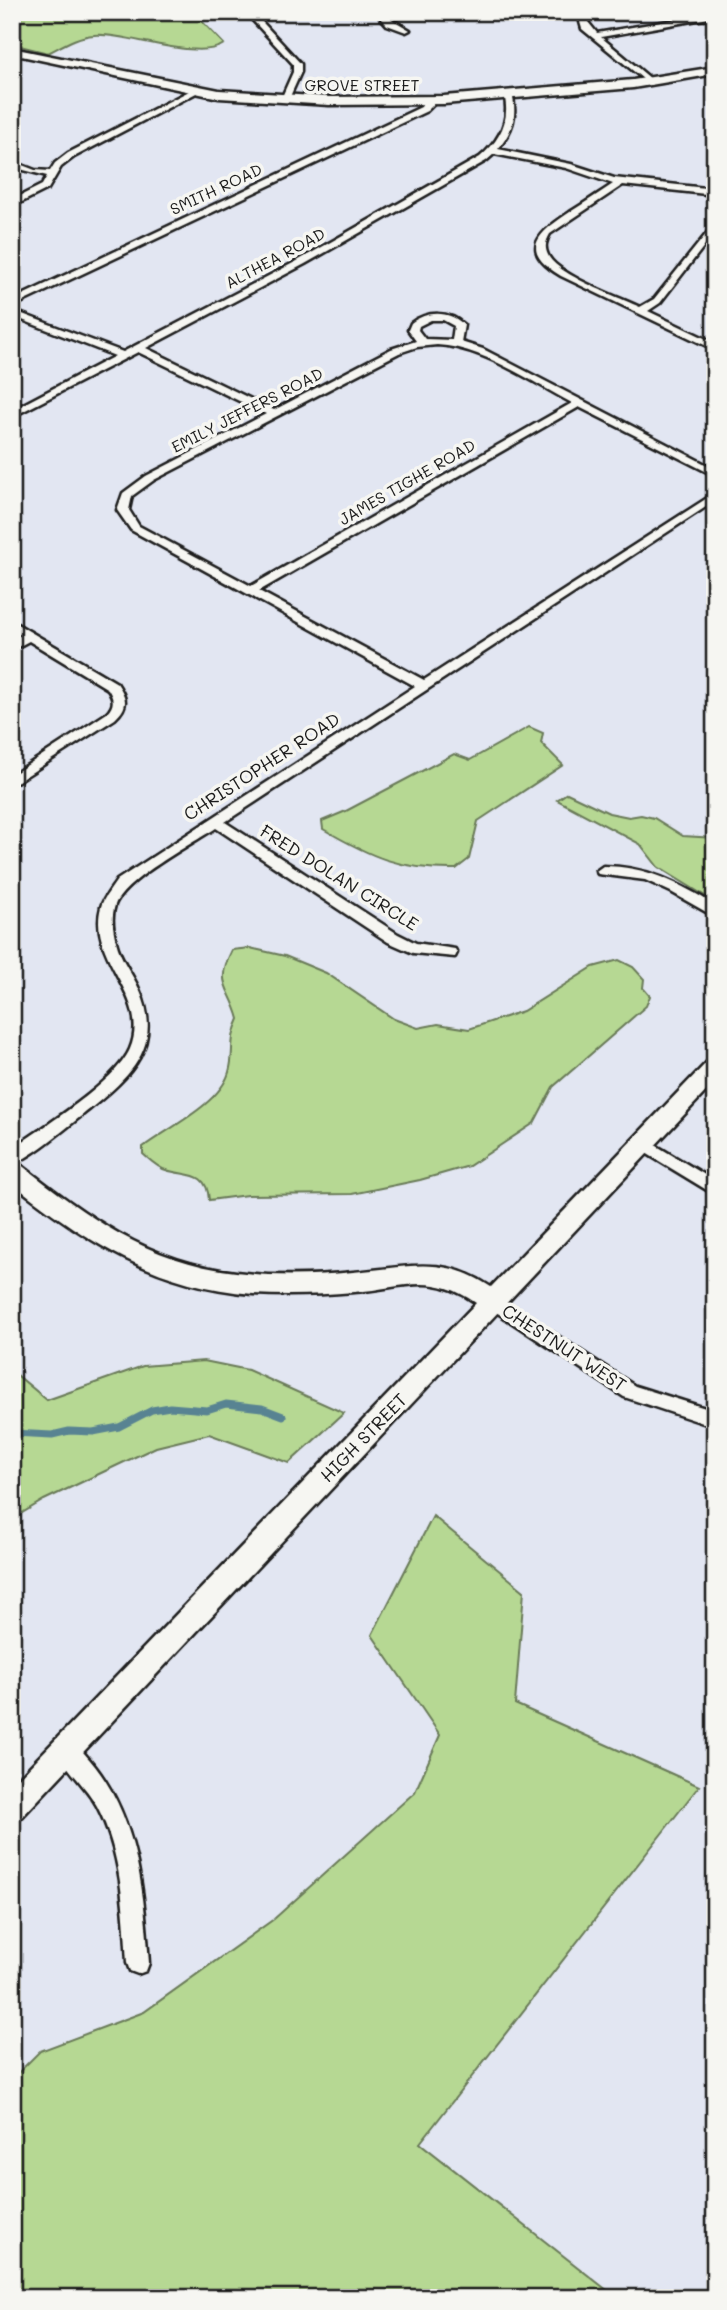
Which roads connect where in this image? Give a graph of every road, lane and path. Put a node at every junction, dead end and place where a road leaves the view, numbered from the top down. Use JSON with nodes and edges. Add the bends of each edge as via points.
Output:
{"nodes":[{"id":1,"x":249,"y":12,"type":"edge"},
{"id":2,"x":385,"y":12,"type":"edge"},
{"id":3,"x":591,"y":12,"type":"edge"},
{"id":4,"x":715,"y":15,"type":"edge"},
{"id":5,"x":407,"y":30,"type":"dead end"},
{"id":6,"x":594,"y":36,"type":"junction"},
{"id":7,"x":12,"y":51,"type":"edge"},
{"id":8,"x":715,"y":70,"type":"edge"},
{"id":9,"x":648,"y":81,"type":"junction"},
{"id":10,"x":198,"y":90,"type":"junction"},
{"id":11,"x":508,"y":94,"type":"junction"},
{"id":12,"x":285,"y":99,"type":"junction"},
{"id":13,"x":429,"y":101,"type":"junction"},
{"id":14,"x":493,"y":151,"type":"junction"},
{"id":15,"x":12,"y":164,"type":"edge"},
{"id":16,"x":53,"y":174,"type":"junction"},
{"id":17,"x":621,"y":182,"type":"junction"},
{"id":18,"x":715,"y":192,"type":"edge"},
{"id":19,"x":12,"y":204,"type":"edge"},
{"id":20,"x":715,"y":226,"type":"edge"},
{"id":21,"x":12,"y":304,"type":"edge"},
{"id":22,"x":641,"y":312,"type":"junction"},
{"id":23,"x":12,"y":313,"type":"edge"},
{"id":24,"x":422,"y":342,"type":"junction"},
{"id":25,"x":456,"y":343,"type":"junction"},
{"id":26,"x":715,"y":347,"type":"edge"},
{"id":27,"x":138,"y":348,"type":"junction"},
{"id":28,"x":124,"y":356,"type":"junction"},
{"id":29,"x":579,"y":402,"type":"junction"},
{"id":30,"x":12,"y":414,"type":"edge"},
{"id":31,"x":274,"y":414,"type":"junction"},
{"id":32,"x":715,"y":474,"type":"edge"},
{"id":33,"x":715,"y":496,"type":"edge"},
{"id":34,"x":251,"y":591,"type":"junction"},
{"id":35,"x":12,"y":625,"type":"edge"},
{"id":36,"x":30,"y":635,"type":"junction"},
{"id":37,"x":12,"y":646,"type":"edge"},
{"id":38,"x":423,"y":685,"type":"junction"},
{"id":39,"x":12,"y":781,"type":"edge"},
{"id":40,"x":214,"y":821,"type":"junction"},
{"id":41,"x":603,"y":871,"type":"dead end"},
{"id":42,"x":715,"y":912,"type":"edge"},
{"id":43,"x":450,"y":953,"type":"dead end"},
{"id":44,"x":715,"y":1068,"type":"edge"},
{"id":45,"x":642,"y":1143,"type":"junction"},
{"id":46,"x":12,"y":1158,"type":"edge"},
{"id":47,"x":12,"y":1170,"type":"edge"},
{"id":48,"x":715,"y":1189,"type":"edge"},
{"id":49,"x":493,"y":1301,"type":"junction"},
{"id":50,"x":715,"y":1419,"type":"edge"},
{"id":51,"x":67,"y":1749,"type":"junction"},
{"id":52,"x":12,"y":1807,"type":"edge"},
{"id":53,"x":138,"y":1963,"type":"dead end"}],
"edges":[{"from":1,"to":12,"type":"street","via":[[296,61],[298,69]]},
{"from":2,"to":5,"type":"street","via":[[387,21]]},
{"from":3,"to":6,"type":"street","via":[[584,25]]},
{"from":4,"to":6,"type":"street"},
{"from":6,"to":9,"type":"street"},
{"from":7,"to":10,"type":"main road","name":"GROVE STREET"},
{"from":8,"to":9,"type":"main road","name":"GROVE STREET"},
{"from":9,"to":11,"type":"main road","name":"GROVE STREET"},
{"from":10,"to":12,"type":"main road","name":"GROVE STREET"},
{"from":10,"to":16,"type":"street","via":[[71,155]]},
{"from":11,"to":13,"type":"main road","name":"GROVE STREET"},
{"from":11,"to":14,"type":"street","name":"ALTHEA ROAD","via":[[507,130]]},
{"from":12,"to":13,"type":"main road","name":"GROVE STREET"},
{"from":13,"to":21,"type":"street","name":"SMITH ROAD","via":[[424,109]]},
{"from":14,"to":17,"type":"street"},
{"from":14,"to":27,"type":"street","name":"ALTHEA ROAD","via":[[318,253]]},
{"from":15,"to":16,"type":"street"},
{"from":16,"to":19,"type":"street","via":[[42,189]]},
{"from":17,"to":18,"type":"street"},
{"from":17,"to":22,"type":"street","via":[[550,229],[540,247],[546,261],[558,271]]},
{"from":20,"to":22,"type":"street","via":[[657,301]]},
{"from":22,"to":26,"type":"street"},
{"from":23,"to":28,"type":"street"},
{"from":24,"to":25,"type":"street","name":"EMILY JEFFERS ROAD"},
{"from":24,"to":25,"type":"street","via":[[414,325],[435,317],[459,325]]},
{"from":24,"to":31,"type":"street","name":"EMILY JEFFERS ROAD","via":[[395,351]]},
{"from":25,"to":29,"type":"street","name":"EMILY JEFFERS ROAD"},
{"from":27,"to":28,"type":"street","name":"ALTHEA ROAD"},
{"from":27,"to":31,"type":"street"},
{"from":28,"to":30,"type":"street","name":"ALTHEA ROAD"},
{"from":29,"to":32,"type":"street","name":"EMILY JEFFERS ROAD"},
{"from":29,"to":34,"type":"street","name":"JAMES TIGHE ROAD"},
{"from":31,"to":34,"type":"street","name":"EMILY JEFFERS ROAD","via":[[143,482],[127,495],[123,505],[135,528]]},
{"from":33,"to":38,"type":"street","name":"CHRISTOPHER ROAD"},
{"from":34,"to":38,"type":"street","name":"EMILY JEFFERS ROAD"},
{"from":35,"to":36,"type":"street"},
{"from":36,"to":37,"type":"street"},
{"from":36,"to":39,"type":"street","via":[[113,686],[120,698],[119,708]]},
{"from":38,"to":40,"type":"street","name":"CHRISTOPHER ROAD"},
{"from":40,"to":43,"type":"street","name":"FRED DOLAN CIRCLE","via":[[393,938],[413,947]]},
{"from":40,"to":46,"type":"street","name":"CHRISTOPHER ROAD","via":[[129,876],[116,889],[106,911],[105,934],[142,1021],[141,1041],[132,1059],[108,1084]]},
{"from":41,"to":42,"type":"street","via":[[648,875]]},
{"from":44,"to":45,"type":"main road","name":"HIGH STREET"},
{"from":45,"to":48,"type":"street"},
{"from":45,"to":49,"type":"main road","name":"HIGH STREET"},
{"from":47,"to":49,"type":"main road","via":[[105,1241],[183,1273],[283,1284],[439,1274],[461,1281]]},
{"from":49,"to":50,"type":"street","name":"CHESTNUT WEST","via":[[630,1392]]},
{"from":49,"to":51,"type":"main road","name":"HIGH STREET"},
{"from":51,"to":52,"type":"main road","name":"HIGH STREET"},
{"from":51,"to":53,"type":"street","via":[[101,1789],[121,1835],[134,1893]]}]}
